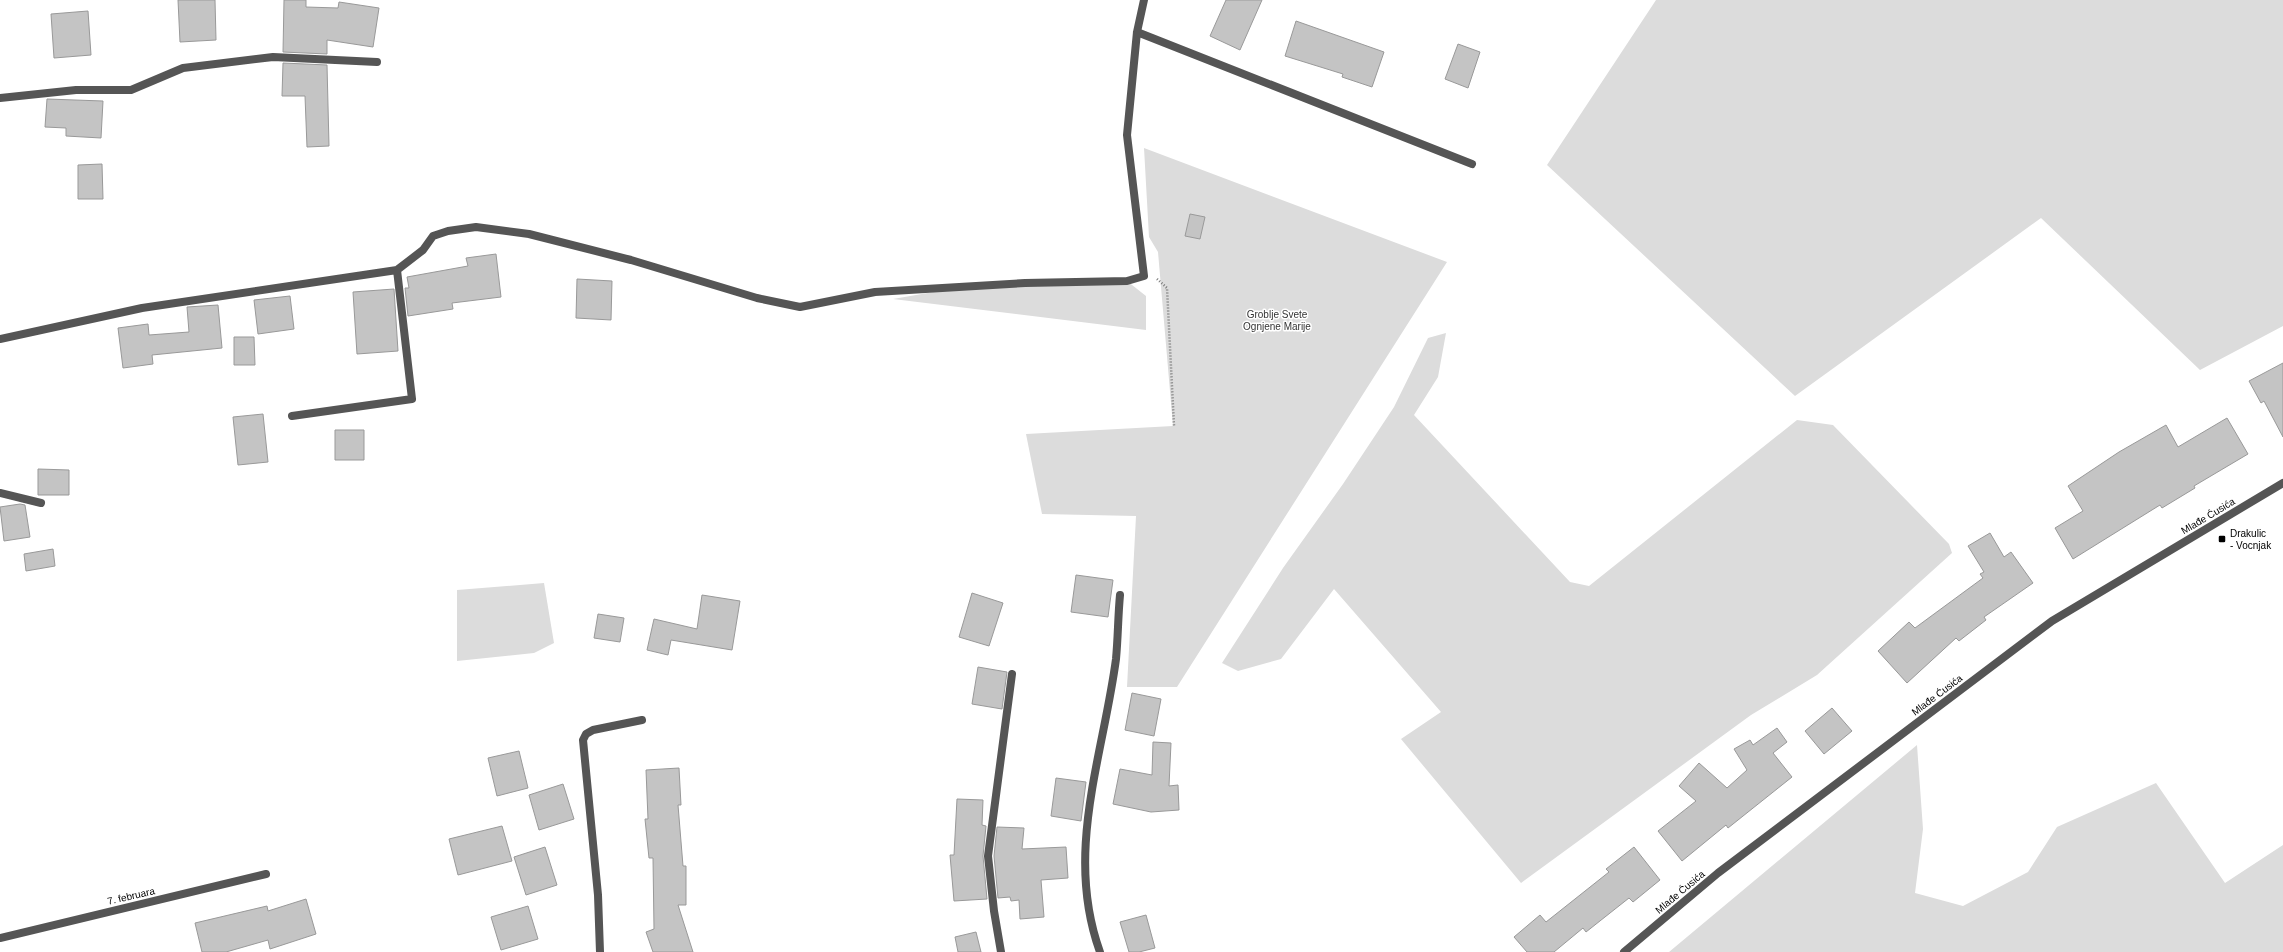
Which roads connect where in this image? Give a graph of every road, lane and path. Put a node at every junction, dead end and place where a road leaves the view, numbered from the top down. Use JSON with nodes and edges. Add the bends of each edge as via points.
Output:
{"nodes":[{"id":1,"x":1144,"y":0,"type":"edge"},
{"id":2,"x":1137,"y":32,"type":"junction"},
{"id":3,"x":377,"y":62,"type":"dead end"},
{"id":4,"x":0,"y":98,"type":"edge"},
{"id":5,"x":1472,"y":164,"type":"dead end"},
{"id":6,"x":1143,"y":266,"type":"junction"},
{"id":7,"x":398,"y":270,"type":"junction"},
{"id":8,"x":0,"y":339,"type":"edge"},
{"id":9,"x":292,"y":416,"type":"dead end"},
{"id":10,"x":1174,"y":426,"type":"dead end"},
{"id":11,"x":2283,"y":483,"type":"edge"},
{"id":12,"x":0,"y":493,"type":"edge"},
{"id":13,"x":41,"y":503,"type":"dead end"},
{"id":14,"x":1120,"y":595,"type":"dead end"},
{"id":15,"x":1012,"y":674,"type":"dead end"},
{"id":16,"x":642,"y":720,"type":"dead end"},
{"id":17,"x":266,"y":874,"type":"dead end"},
{"id":18,"x":0,"y":938,"type":"edge"},
{"id":19,"x":600,"y":952,"type":"edge"},
{"id":20,"x":1001,"y":952,"type":"edge"},
{"id":21,"x":1100,"y":952,"type":"edge"},
{"id":22,"x":1624,"y":952,"type":"edge"}],
"edges":[{"from":1,"to":2,"type":"street"},
{"from":2,"to":5,"type":"street"},
{"from":2,"to":6,"type":"street","via":[[1127,135]]},
{"from":3,"to":4,"type":"street","via":[[273,57],[183,68],[130,90],[76,90]]},
{"from":6,"to":7,"type":"street","via":[[1144,276],[1127,281],[1025,283],[875,292],[800,307],[758,298],[632,260],[529,234],[476,227],[432,236],[423,250]]},
{"from":6,"to":10,"type":"path","via":[[1167,288]]},
{"from":7,"to":8,"type":"street","via":[[142,308]]},
{"from":7,"to":9,"type":"street","via":[[412,399]]},
{"from":11,"to":22,"type":"street","name":"Mlađe Ćusića","via":[[2052,621],[1718,873]]},
{"from":12,"to":13,"type":"street"},
{"from":14,"to":21,"type":"street","via":[[1116,659],[1094,771],[1084,860],[1092,930]]},
{"from":15,"to":20,"type":"street","via":[[988,856]]},
{"from":16,"to":19,"type":"street","via":[[593,730],[586,734],[583,740],[598,895]]},
{"from":17,"to":18,"type":"street","name":"7. februara"}]}
